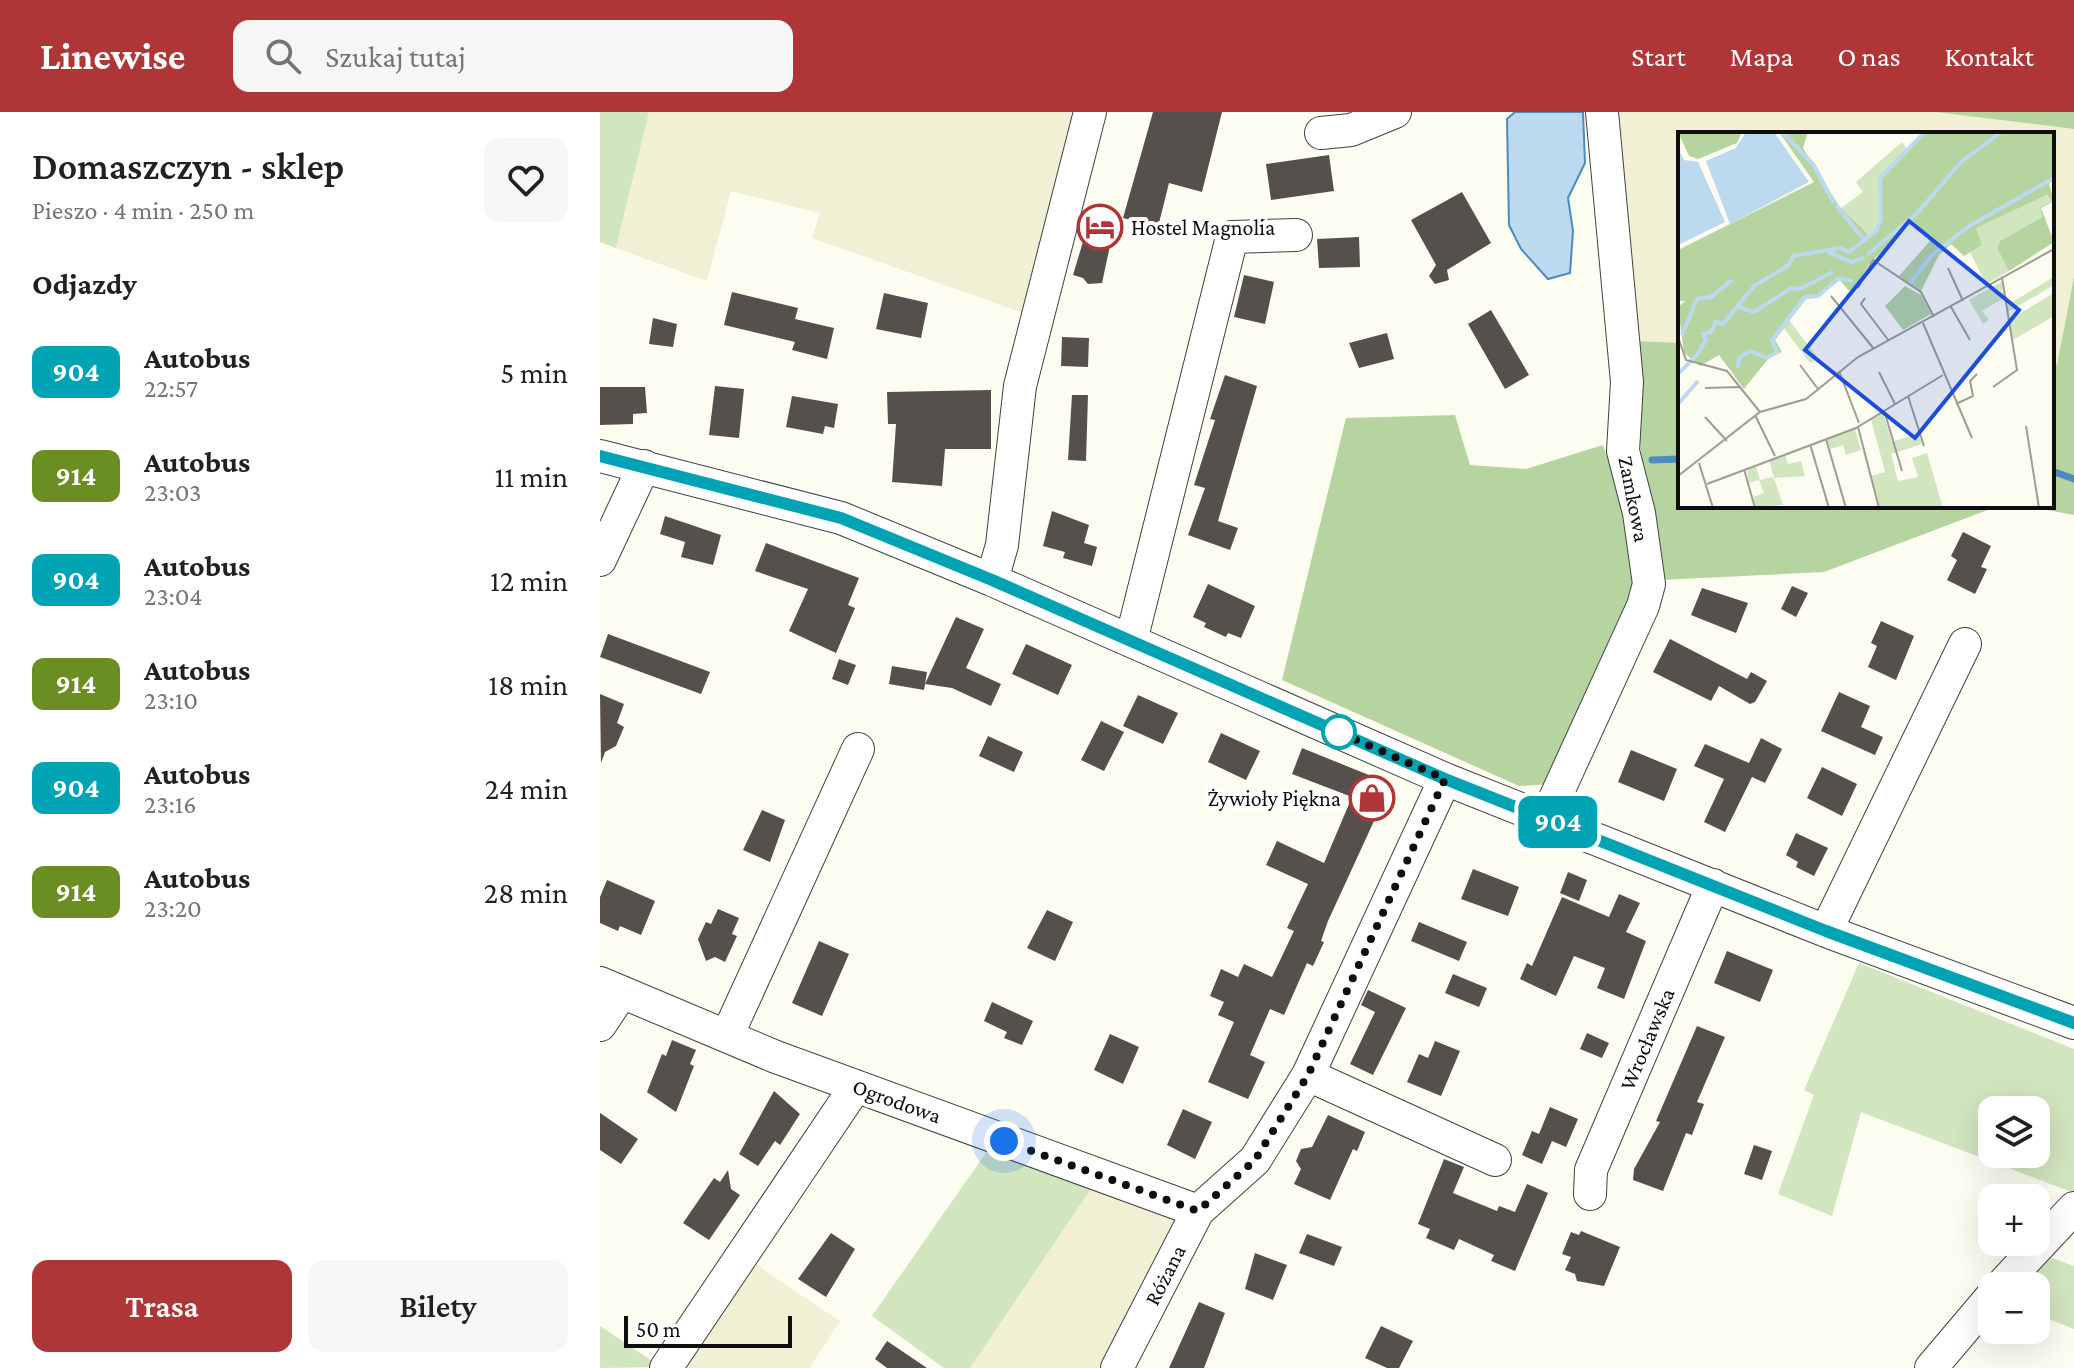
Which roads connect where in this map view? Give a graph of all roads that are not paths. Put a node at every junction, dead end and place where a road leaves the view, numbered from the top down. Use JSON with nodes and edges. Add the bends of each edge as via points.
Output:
{"nodes":[{"id":1,"x":1090,"y":112,"type":"edge"},
{"id":2,"x":1395,"y":112,"type":"edge"},
{"id":3,"x":1602,"y":112,"type":"edge"},
{"id":4,"x":1321,"y":133,"type":"dead end"},
{"id":5,"x":1296,"y":235,"type":"dead end"},
{"id":6,"x":600,"y":456,"type":"edge"},
{"id":7,"x":644,"y":466,"type":"junction"},
{"id":8,"x":600,"y":560,"type":"edge"},
{"id":9,"x":992,"y":580,"type":"junction"},
{"id":10,"x":1131,"y":641,"type":"junction"},
{"id":11,"x":1965,"y":644,"type":"dead end"},
{"id":12,"x":858,"y":749,"type":"dead end"},
{"id":13,"x":1445,"y":779,"type":"junction"},
{"id":14,"x":1546,"y":818,"type":"junction"},
{"id":15,"x":1713,"y":885,"type":"junction"},
{"id":16,"x":1826,"y":931,"type":"junction"},
{"id":17,"x":611,"y":988,"type":"edge"},
{"id":18,"x":2074,"y":1023,"type":"edge"},
{"id":19,"x":600,"y":1025,"type":"edge"},
{"id":20,"x":727,"y":1036,"type":"junction"},
{"id":21,"x":1308,"y":1075,"type":"junction"},
{"id":22,"x":856,"y":1086,"type":"junction"},
{"id":23,"x":1495,"y":1160,"type":"dead end"},
{"id":24,"x":1590,"y":1194,"type":"dead end"},
{"id":25,"x":2074,"y":1208,"type":"edge"},
{"id":26,"x":1198,"y":1211,"type":"junction"},
{"id":27,"x":2014,"y":1272,"type":"edge"},
{"id":28,"x":1978,"y":1313,"type":"edge"},
{"id":29,"x":666,"y":1368,"type":"edge"},
{"id":30,"x":1117,"y":1368,"type":"edge"},
{"id":31,"x":1931,"y":1368,"type":"edge"}],
"edges":[{"from":1,"to":9,"type":"street","via":[[1020,386],[1002,545]]},
{"from":2,"to":4,"type":"street","via":[[1351,130]]},
{"from":3,"to":14,"type":"street","name":"Zamkowa","via":[[1627,382],[1623,451],[1649,584]]},
{"from":5,"to":10,"type":"street","via":[[1232,237]]},
{"from":6,"to":7,"type":"street"},
{"from":7,"to":8,"type":"street"},
{"from":7,"to":9,"type":"street","via":[[841,518]]},
{"from":9,"to":10,"type":"street"},
{"from":10,"to":13,"type":"street"},
{"from":11,"to":16,"type":"street"},
{"from":12,"to":20,"type":"street"},
{"from":13,"to":14,"type":"street"},
{"from":13,"to":21,"type":"street","name":"Różana"},
{"from":14,"to":15,"type":"street"},
{"from":15,"to":16,"type":"street"},
{"from":15,"to":24,"type":"street","name":"Wrocławska","via":[[1591,1170]]},
{"from":16,"to":18,"type":"street"},
{"from":17,"to":19,"type":"street"},
{"from":17,"to":20,"type":"street","name":"Ogrodowa"},
{"from":20,"to":22,"type":"street","name":"Ogrodowa"},
{"from":21,"to":23,"type":"street"},
{"from":21,"to":26,"type":"street","name":"Różana","via":[[1255,1160]]},
{"from":22,"to":26,"type":"street","name":"Ogrodowa"},
{"from":22,"to":29,"type":"street"},
{"from":25,"to":27,"type":"street"},
{"from":26,"to":30,"type":"street","name":"Różana"},
{"from":28,"to":31,"type":"street"}]}
